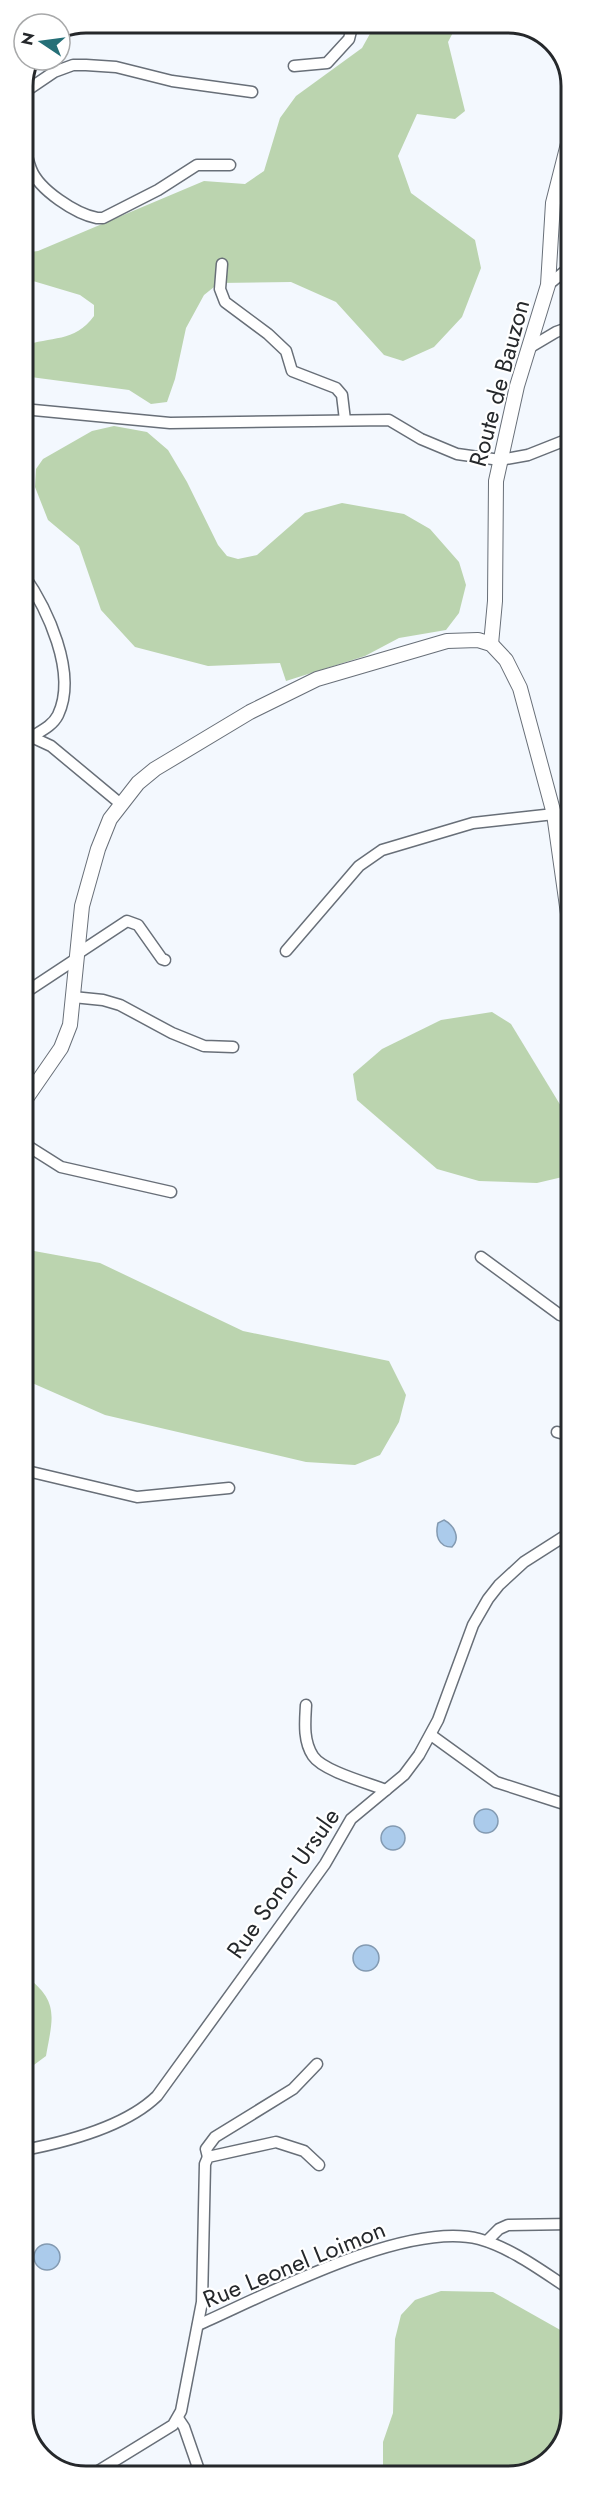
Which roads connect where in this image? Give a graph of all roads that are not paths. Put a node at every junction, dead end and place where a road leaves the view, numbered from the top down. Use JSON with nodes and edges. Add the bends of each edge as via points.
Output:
{"nodes":[{"id":1,"x":350,"y":33,"type":"edge"},
{"id":2,"x":294,"y":66,"type":"dead end"},
{"id":3,"x":33,"y":86,"type":"edge"},
{"id":4,"x":252,"y":92,"type":"dead end"},
{"id":5,"x":230,"y":165,"type":"dead end"},
{"id":6,"x":33,"y":174,"type":"edge"},
{"id":7,"x":561,"y":181,"type":"edge"},
{"id":8,"x":222,"y":264,"type":"dead end"},
{"id":9,"x":561,"y":275,"type":"edge"},
{"id":10,"x":549,"y":285,"type":"junction"},
{"id":11,"x":561,"y":330,"type":"edge"},
{"id":12,"x":529,"y":348,"type":"junction"},
{"id":13,"x":33,"y":410,"type":"edge"},
{"id":14,"x":345,"y":420,"type":"junction"},
{"id":15,"x":561,"y":442,"type":"edge"},
{"id":16,"x":500,"y":460,"type":"junction"},
{"id":17,"x":33,"y":588,"type":"edge"},
{"id":18,"x":490,"y":644,"type":"junction"},
{"id":19,"x":33,"y":733,"type":"edge"},
{"id":20,"x":33,"y":737,"type":"edge"},
{"id":21,"x":122,"y":805,"type":"junction"},
{"id":22,"x":554,"y":814,"type":"junction"},
{"id":23,"x":561,"y":864,"type":"edge"},
{"id":24,"x":286,"y":951,"type":"dead end"},
{"id":25,"x":76,"y":957,"type":"junction"},
{"id":26,"x":165,"y":960,"type":"dead end"},
{"id":27,"x":33,"y":987,"type":"edge"},
{"id":28,"x":73,"y":997,"type":"junction"},
{"id":29,"x":233,"y":1047,"type":"dead end"},
{"id":30,"x":33,"y":1089,"type":"edge"},
{"id":31,"x":33,"y":1149,"type":"edge"},
{"id":32,"x":171,"y":1192,"type":"dead end"},
{"id":33,"x":481,"y":1257,"type":"dead end"},
{"id":34,"x":561,"y":1315,"type":"edge"},
{"id":35,"x":557,"y":1432,"type":"dead end"},
{"id":36,"x":561,"y":1433,"type":"edge"},
{"id":37,"x":33,"y":1472,"type":"edge"},
{"id":38,"x":229,"y":1488,"type":"dead end"},
{"id":39,"x":561,"y":1538,"type":"edge"},
{"id":40,"x":306,"y":1705,"type":"dead end"},
{"id":41,"x":431,"y":1735,"type":"junction"},
{"id":42,"x":386,"y":1790,"type":"junction"},
{"id":43,"x":561,"y":1803,"type":"dead end"},
{"id":44,"x":317,"y":2064,"type":"dead end"},
{"id":45,"x":33,"y":2148,"type":"edge"},
{"id":46,"x":208,"y":2157,"type":"junction"},
{"id":47,"x":319,"y":2165,"type":"dead end"},
{"id":48,"x":561,"y":2224,"type":"edge"},
{"id":49,"x":487,"y":2241,"type":"junction"},
{"id":50,"x":561,"y":2283,"type":"edge"},
{"id":51,"x":198,"y":2325,"type":"junction"},
{"id":52,"x":178,"y":2418,"type":"junction"},
{"id":53,"x":106,"y":2466,"type":"edge"},
{"id":54,"x":198,"y":2466,"type":"edge"}],
"edges":[{"from":1,"to":2,"type":"street","via":[[327,63]]},
{"from":3,"to":4,"type":"street","via":[[54,72],[86,65]]},
{"from":5,"to":6,"type":"street","via":[[197,165],[133,204],[98,218],[63,204]]},
{"from":7,"to":10,"type":"street","name":"Route de Bauzon","via":[[552,216]]},
{"from":8,"to":14,"type":"street","via":[[220,289],[225,302],[286,351],[292,371],[336,388],[342,395]]},
{"from":9,"to":10,"type":"street"},
{"from":10,"to":12,"type":"street","name":"Route de Bauzon"},
{"from":11,"to":12,"type":"street"},
{"from":12,"to":16,"type":"street","name":"Route de Bauzon"},
{"from":13,"to":14,"type":"street","via":[[170,423]]},
{"from":14,"to":16,"type":"street","via":[[389,420],[457,454]]},
{"from":15,"to":16,"type":"street","via":[[528,455]]},
{"from":16,"to":18,"type":"street","name":"Route de Bauzon"},
{"from":17,"to":19,"type":"street","via":[[57,642],[63,698],[51,725]]},
{"from":18,"to":21,"type":"street","via":[[478,640],[447,641],[317,679],[250,712],[155,769],[138,783]]},
{"from":18,"to":22,"type":"street","via":[[506,660],[520,688]]},
{"from":20,"to":21,"type":"street","via":[[51,746]]},
{"from":21,"to":25,"type":"street","via":[[103,835],[87,886]]},
{"from":22,"to":23,"type":"street"},
{"from":22,"to":24,"type":"street","via":[[473,823],[382,850],[359,866]]},
{"from":25,"to":26,"type":"street","via":[[127,921],[138,925]]},
{"from":25,"to":27,"type":"street"},
{"from":25,"to":28,"type":"street"},
{"from":28,"to":29,"type":"street","via":[[120,1005],[204,1046]]},
{"from":28,"to":30,"type":"street","via":[[70,1026],[61,1048]]},
{"from":31,"to":32,"type":"street","via":[[62,1167]]},
{"from":33,"to":34,"type":"street"},
{"from":35,"to":36,"type":"street"},
{"from":37,"to":38,"type":"street","via":[[136,1497]]},
{"from":39,"to":41,"type":"street","name":"Rue Sonor Ursule","via":[[524,1562],[488,1599],[468,1635]]},
{"from":40,"to":42,"type":"street","via":[[306,1739],[314,1758]]},
{"from":41,"to":42,"type":"street","name":"Rue Sonor Ursule","via":[[411,1766]]},
{"from":41,"to":43,"type":"street","via":[[496,1782]]},
{"from":42,"to":45,"type":"street","name":"Rue Sonor Ursule","via":[[351,1819],[325,1864],[152,2101],[125,2119]]},
{"from":44,"to":46,"type":"street","via":[[293,2089],[216,2137],[206,2149]]},
{"from":46,"to":47,"type":"street","via":[[276,2142],[304,2151]]},
{"from":46,"to":51,"type":"street"},
{"from":48,"to":49,"type":"street","via":[[508,2225]]},
{"from":49,"to":50,"type":"street","name":"Rue Leonel Loimon"},
{"from":49,"to":51,"type":"street","name":"Rue Leonel Loimon","via":[[469,2236],[439,2236],[377,2249]]},
{"from":51,"to":52,"type":"street"},
{"from":52,"to":53,"type":"street"},
{"from":52,"to":54,"type":"street"}]}
